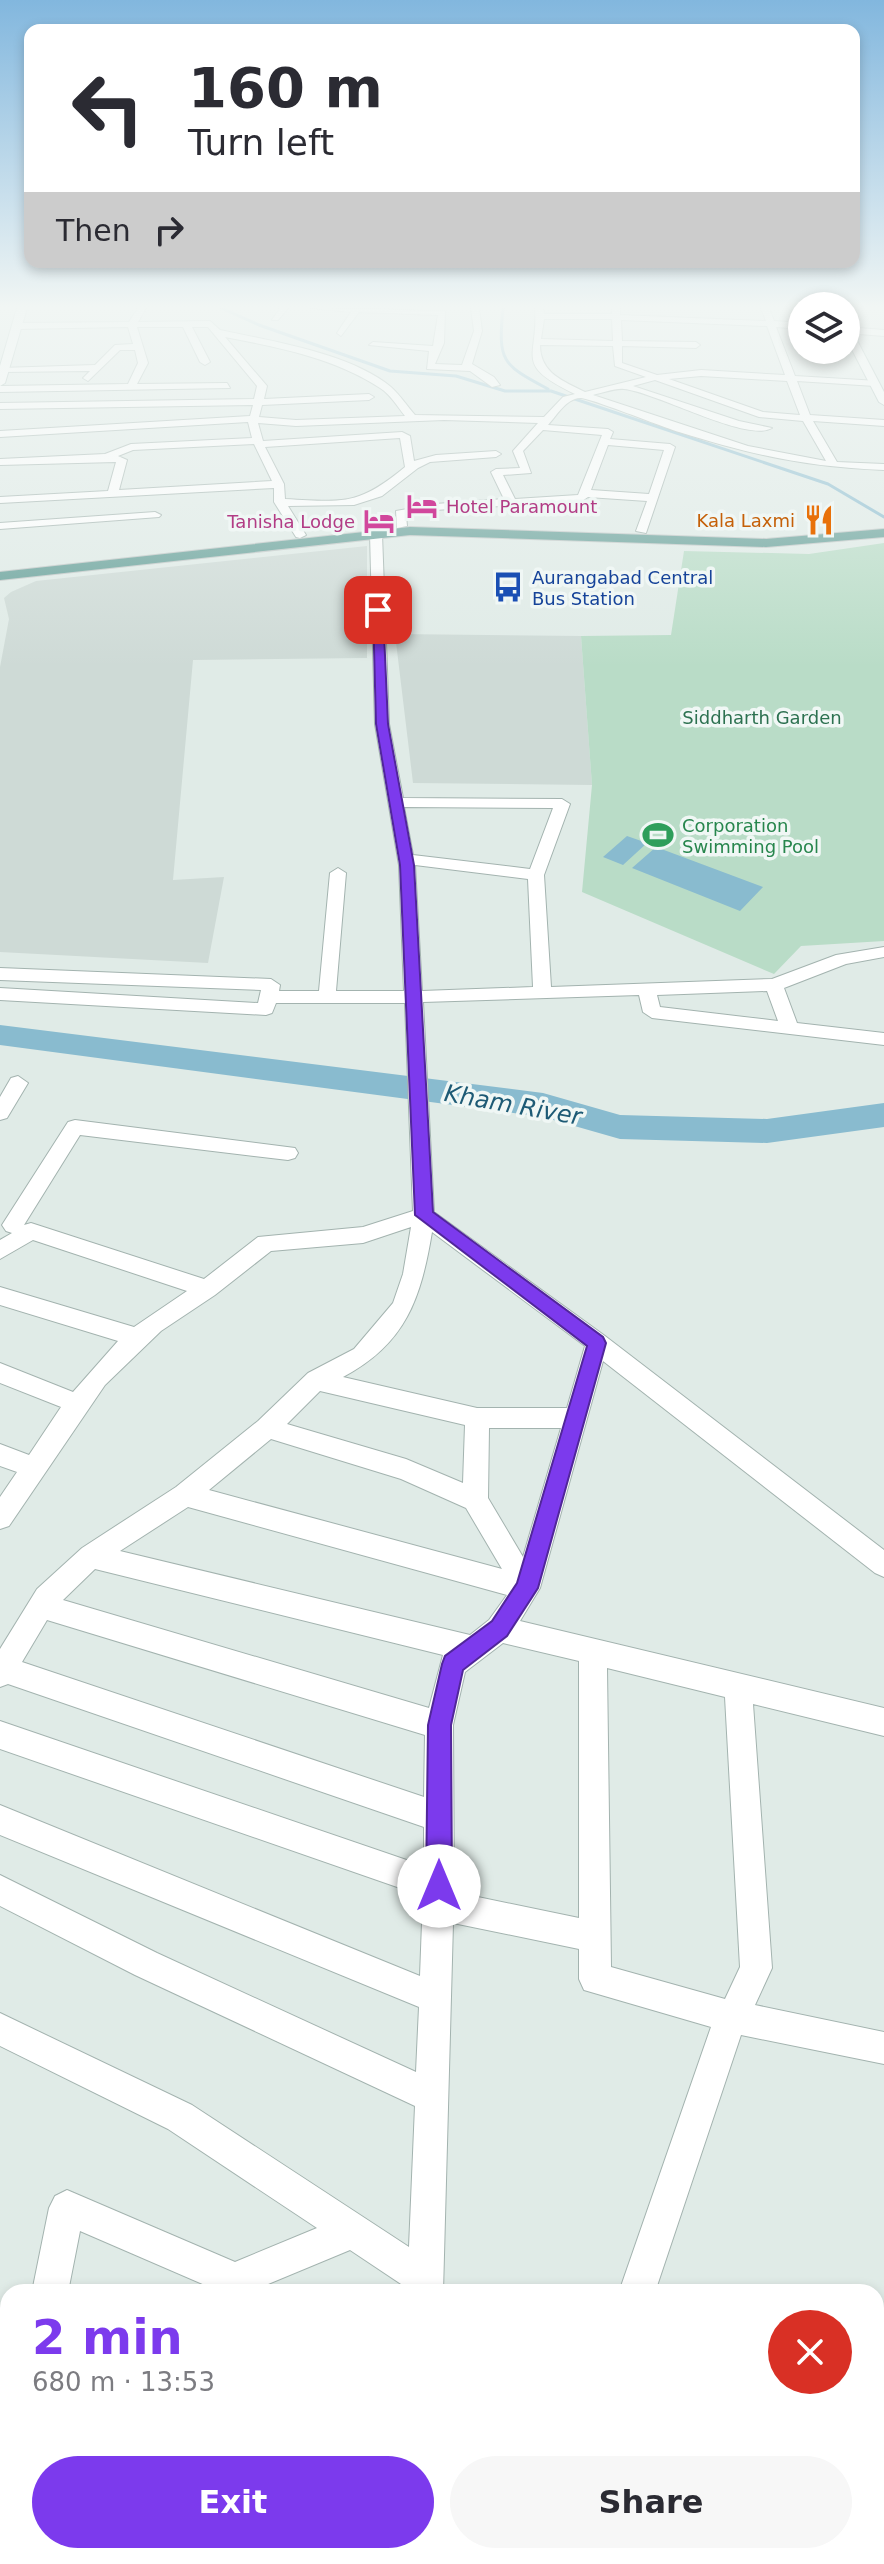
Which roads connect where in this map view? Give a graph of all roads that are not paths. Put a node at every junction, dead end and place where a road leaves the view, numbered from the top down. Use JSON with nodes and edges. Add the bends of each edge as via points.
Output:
{"nodes":[{"id":1,"x":53,"y":428,"type":"edge"},
{"id":2,"x":108,"y":428,"type":"edge"},
{"id":3,"x":255,"y":428,"type":"edge"},
{"id":4,"x":384,"y":428,"type":"edge"},
{"id":5,"x":538,"y":428,"type":"edge"},
{"id":6,"x":576,"y":428,"type":"edge"},
{"id":7,"x":691,"y":428,"type":"edge"},
{"id":8,"x":744,"y":428,"type":"edge"},
{"id":9,"x":765,"y":428,"type":"edge"},
{"id":10,"x":812,"y":428,"type":"edge"},
{"id":11,"x":52,"y":431,"type":"junction"},
{"id":12,"x":0,"y":434,"type":"edge"},
{"id":13,"x":386,"y":435,"type":"junction"},
{"id":14,"x":768,"y":441,"type":"junction"},
{"id":15,"x":259,"y":442,"type":"junction"},
{"id":16,"x":604,"y":442,"type":"junction"},
{"id":17,"x":496,"y":454,"type":"dead end"},
{"id":18,"x":107,"y":457,"type":"junction"},
{"id":19,"x":796,"y":461,"type":"junction"},
{"id":20,"x":0,"y":462,"type":"edge"},
{"id":21,"x":833,"y":464,"type":"junction"},
{"id":22,"x":410,"y":467,"type":"junction"},
{"id":23,"x":884,"y":467,"type":"edge"},
{"id":24,"x":768,"y":470,"type":"dead end"},
{"id":25,"x":279,"y":484,"type":"junction"},
{"id":26,"x":584,"y":493,"type":"junction"},
{"id":27,"x":112,"y":495,"type":"junction"},
{"id":28,"x":654,"y":498,"type":"junction"},
{"id":29,"x":0,"y":500,"type":"edge"},
{"id":30,"x":280,"y":502,"type":"junction"},
{"id":31,"x":511,"y":502,"type":"junction"},
{"id":32,"x":155,"y":515,"type":"dead end"},
{"id":33,"x":0,"y":526,"type":"edge"},
{"id":34,"x":401,"y":526,"type":"junction"},
{"id":35,"x":882,"y":528,"type":"edge"},
{"id":36,"x":642,"y":531,"type":"junction"},
{"id":37,"x":376,"y":534,"type":"junction"},
{"id":38,"x":300,"y":535,"type":"junction"},
{"id":39,"x":0,"y":566,"type":"edge"},
{"id":40,"x":37,"y":574,"type":"junction"},
{"id":41,"x":0,"y":576,"type":"edge"},
{"id":42,"x":0,"y":589,"type":"edge"},
{"id":43,"x":396,"y":802,"type":"junction"},
{"id":44,"x":406,"y":859,"type":"junction"},
{"id":45,"x":338,"y":873,"type":"dead end"},
{"id":46,"x":536,"y":875,"type":"junction"},
{"id":47,"x":884,"y":952,"type":"edge"},
{"id":48,"x":0,"y":974,"type":"edge"},
{"id":49,"x":774,"y":985,"type":"junction"},
{"id":50,"x":647,"y":989,"type":"junction"},
{"id":51,"x":542,"y":993,"type":"junction"},
{"id":52,"x":0,"y":994,"type":"edge"},
{"id":53,"x":269,"y":997,"type":"junction"},
{"id":54,"x":327,"y":997,"type":"junction"},
{"id":55,"x":413,"y":997,"type":"junction"},
{"id":56,"x":790,"y":1028,"type":"junction"},
{"id":57,"x":884,"y":1039,"type":"edge"},
{"id":58,"x":18,"y":1083,"type":"dead end"},
{"id":59,"x":0,"y":1113,"type":"edge"},
{"id":60,"x":288,"y":1153,"type":"dead end"},
{"id":61,"x":424,"y":1215,"type":"junction"},
{"id":62,"x":15,"y":1226,"type":"edge"},
{"id":63,"x":0,"y":1251,"type":"edge"},
{"id":64,"x":207,"y":1289,"type":"junction"},
{"id":65,"x":0,"y":1296,"type":"edge"},
{"id":66,"x":137,"y":1337,"type":"junction"},
{"id":67,"x":597,"y":1343,"type":"junction"},
{"id":68,"x":0,"y":1373,"type":"edge"},
{"id":69,"x":316,"y":1380,"type":"junction"},
{"id":70,"x":76,"y":1403,"type":"junction"},
{"id":71,"x":477,"y":1418,"type":"junction"},
{"id":72,"x":575,"y":1418,"type":"junction"},
{"id":73,"x":267,"y":1428,"type":"junction"},
{"id":74,"x":0,"y":1455,"type":"edge"},
{"id":75,"x":36,"y":1468,"type":"junction"},
{"id":76,"x":185,"y":1495,"type":"junction"},
{"id":77,"x":475,"y":1500,"type":"junction"},
{"id":78,"x":0,"y":1518,"type":"edge"},
{"id":79,"x":91,"y":1556,"type":"junction"},
{"id":80,"x":884,"y":1565,"type":"edge"},
{"id":81,"x":527,"y":1588,"type":"junction"},
{"id":82,"x":41,"y":1606,"type":"junction"},
{"id":83,"x":499,"y":1629,"type":"junction"},
{"id":84,"x":474,"y":1649,"type":"junction"},
{"id":85,"x":593,"y":1651,"type":"junction"},
{"id":86,"x":1,"y":1671,"type":"edge"},
{"id":87,"x":738,"y":1686,"type":"junction"},
{"id":88,"x":884,"y":1722,"type":"edge"},
{"id":89,"x":439,"y":1725,"type":"junction"},
{"id":90,"x":0,"y":1735,"type":"edge"},
{"id":91,"x":439,"y":1817,"type":"junction"},
{"id":92,"x":0,"y":1820,"type":"edge"},
{"id":93,"x":0,"y":1890,"type":"edge"},
{"id":94,"x":438,"y":1895,"type":"junction"},
{"id":95,"x":595,"y":1937,"type":"junction"},
{"id":96,"x":435,"y":1998,"type":"junction"},
{"id":97,"x":733,"y":2017,"type":"junction"},
{"id":98,"x":0,"y":2029,"type":"edge"},
{"id":99,"x":884,"y":2048,"type":"edge"},
{"id":100,"x":431,"y":2096,"type":"junction"},
{"id":101,"x":352,"y":2231,"type":"junction"},
{"id":102,"x":52,"y":2284,"type":"edge"},
{"id":103,"x":423,"y":2284,"type":"edge"},
{"id":104,"x":424,"y":2284,"type":"edge"},
{"id":105,"x":640,"y":2284,"type":"edge"}],
"edges":[{"from":1,"to":11,"type":"street"},
{"from":2,"to":11,"type":"street"},
{"from":3,"to":15,"type":"street"},
{"from":4,"to":13,"type":"street"},
{"from":5,"to":31,"type":"street","via":[[518,451],[527,471],[496,472]]},
{"from":6,"to":16,"type":"street","via":[[608,432]]},
{"from":7,"to":14,"type":"street"},
{"from":8,"to":14,"type":"street"},
{"from":9,"to":14,"type":"street"},
{"from":10,"to":21,"type":"street"},
{"from":11,"to":12,"type":"street"},
{"from":13,"to":15,"type":"street"},
{"from":13,"to":22,"type":"street","via":[[405,436]]},
{"from":14,"to":19,"type":"street"},
{"from":15,"to":18,"type":"street","via":[[131,447]]},
{"from":15,"to":25,"type":"street"},
{"from":16,"to":26,"type":"street"},
{"from":16,"to":28,"type":"street","via":[[670,447]]},
{"from":17,"to":22,"type":"street","via":[[426,459]]},
{"from":18,"to":20,"type":"street"},
{"from":18,"to":27,"type":"street","via":[[122,460]]},
{"from":19,"to":21,"type":"street"},
{"from":19,"to":24,"type":"street"},
{"from":21,"to":23,"type":"street"},
{"from":22,"to":30,"type":"street","via":[[377,495],[356,501]]},
{"from":25,"to":27,"type":"street"},
{"from":25,"to":30,"type":"street"},
{"from":26,"to":28,"type":"street"},
{"from":26,"to":31,"type":"street","via":[[582,498]]},
{"from":27,"to":29,"type":"street"},
{"from":28,"to":36,"type":"street"},
{"from":30,"to":38,"type":"street"},
{"from":31,"to":34,"type":"street","via":[[400,513]]},
{"from":32,"to":33,"type":"street"},
{"from":34,"to":36,"type":"main road"},
{"from":34,"to":38,"type":"main road"},
{"from":35,"to":36,"type":"main road","via":[[790,535]]},
{"from":35,"to":37,"type":"main road","via":[[792,544],[469,531]]},
{"from":37,"to":40,"type":"main road"},
{"from":37,"to":43,"type":"street","via":[[382,724]]},
{"from":38,"to":39,"type":"main road","via":[[78,562]]},
{"from":40,"to":41,"type":"main road"},
{"from":40,"to":42,"type":"main road"},
{"from":43,"to":44,"type":"street"},
{"from":43,"to":46,"type":"street","via":[[562,804]]},
{"from":44,"to":46,"type":"street"},
{"from":44,"to":55,"type":"street"},
{"from":45,"to":54,"type":"street"},
{"from":46,"to":51,"type":"street"},
{"from":47,"to":49,"type":"street","via":[[842,959]]},
{"from":48,"to":53,"type":"street","via":[[271,985]]},
{"from":49,"to":50,"type":"street"},
{"from":49,"to":56,"type":"street"},
{"from":50,"to":51,"type":"street"},
{"from":50,"to":56,"type":"street","via":[[652,1012]]},
{"from":51,"to":55,"type":"street"},
{"from":52,"to":53,"type":"street","via":[[266,1009]]},
{"from":53,"to":54,"type":"street"},
{"from":54,"to":55,"type":"street"},
{"from":55,"to":61,"type":"street"},
{"from":56,"to":57,"type":"street"},
{"from":58,"to":59,"type":"street"},
{"from":60,"to":62,"type":"street","via":[[75,1127]]},
{"from":61,"to":64,"type":"street","via":[[363,1235],[266,1243]]},
{"from":61,"to":67,"type":"street"},
{"from":61,"to":69,"type":"street","via":[[403,1307],[362,1356]]},
{"from":62,"to":63,"type":"street"},
{"from":62,"to":64,"type":"street"},
{"from":64,"to":66,"type":"street"},
{"from":65,"to":66,"type":"street"},
{"from":66,"to":70,"type":"street"},
{"from":67,"to":72,"type":"street"},
{"from":67,"to":80,"type":"street"},
{"from":68,"to":70,"type":"street"},
{"from":69,"to":71,"type":"street"},
{"from":69,"to":73,"type":"street"},
{"from":70,"to":75,"type":"street"},
{"from":71,"to":72,"type":"street"},
{"from":71,"to":77,"type":"street"},
{"from":72,"to":81,"type":"street"},
{"from":73,"to":76,"type":"street"},
{"from":73,"to":77,"type":"street","via":[[406,1470]]},
{"from":74,"to":75,"type":"street"},
{"from":75,"to":78,"type":"street"},
{"from":76,"to":79,"type":"street"},
{"from":76,"to":81,"type":"street"},
{"from":77,"to":81,"type":"street"},
{"from":79,"to":82,"type":"street"},
{"from":79,"to":84,"type":"street"},
{"from":81,"to":83,"type":"street"},
{"from":82,"to":86,"type":"street"},
{"from":82,"to":89,"type":"street"},
{"from":83,"to":84,"type":"street"},
{"from":83,"to":85,"type":"street"},
{"from":84,"to":89,"type":"street","via":[[453,1664]]},
{"from":85,"to":87,"type":"street"},
{"from":85,"to":95,"type":"street"},
{"from":86,"to":91,"type":"street"},
{"from":87,"to":88,"type":"street"},
{"from":87,"to":97,"type":"street","via":[[756,1968]]},
{"from":89,"to":91,"type":"street"},
{"from":90,"to":94,"type":"street"},
{"from":91,"to":94,"type":"street"},
{"from":92,"to":96,"type":"street"},
{"from":93,"to":100,"type":"street"},
{"from":94,"to":95,"type":"street"},
{"from":94,"to":96,"type":"street"},
{"from":95,"to":97,"type":"street","via":[[595,1979]]},
{"from":96,"to":100,"type":"street"},
{"from":97,"to":99,"type":"street"},
{"from":97,"to":105,"type":"street"},
{"from":98,"to":101,"type":"street","via":[[180,2117]]},
{"from":100,"to":104,"type":"street"},
{"from":101,"to":102,"type":"street","via":[[235,2280],[67,2208]]},
{"from":101,"to":103,"type":"street"}]}
